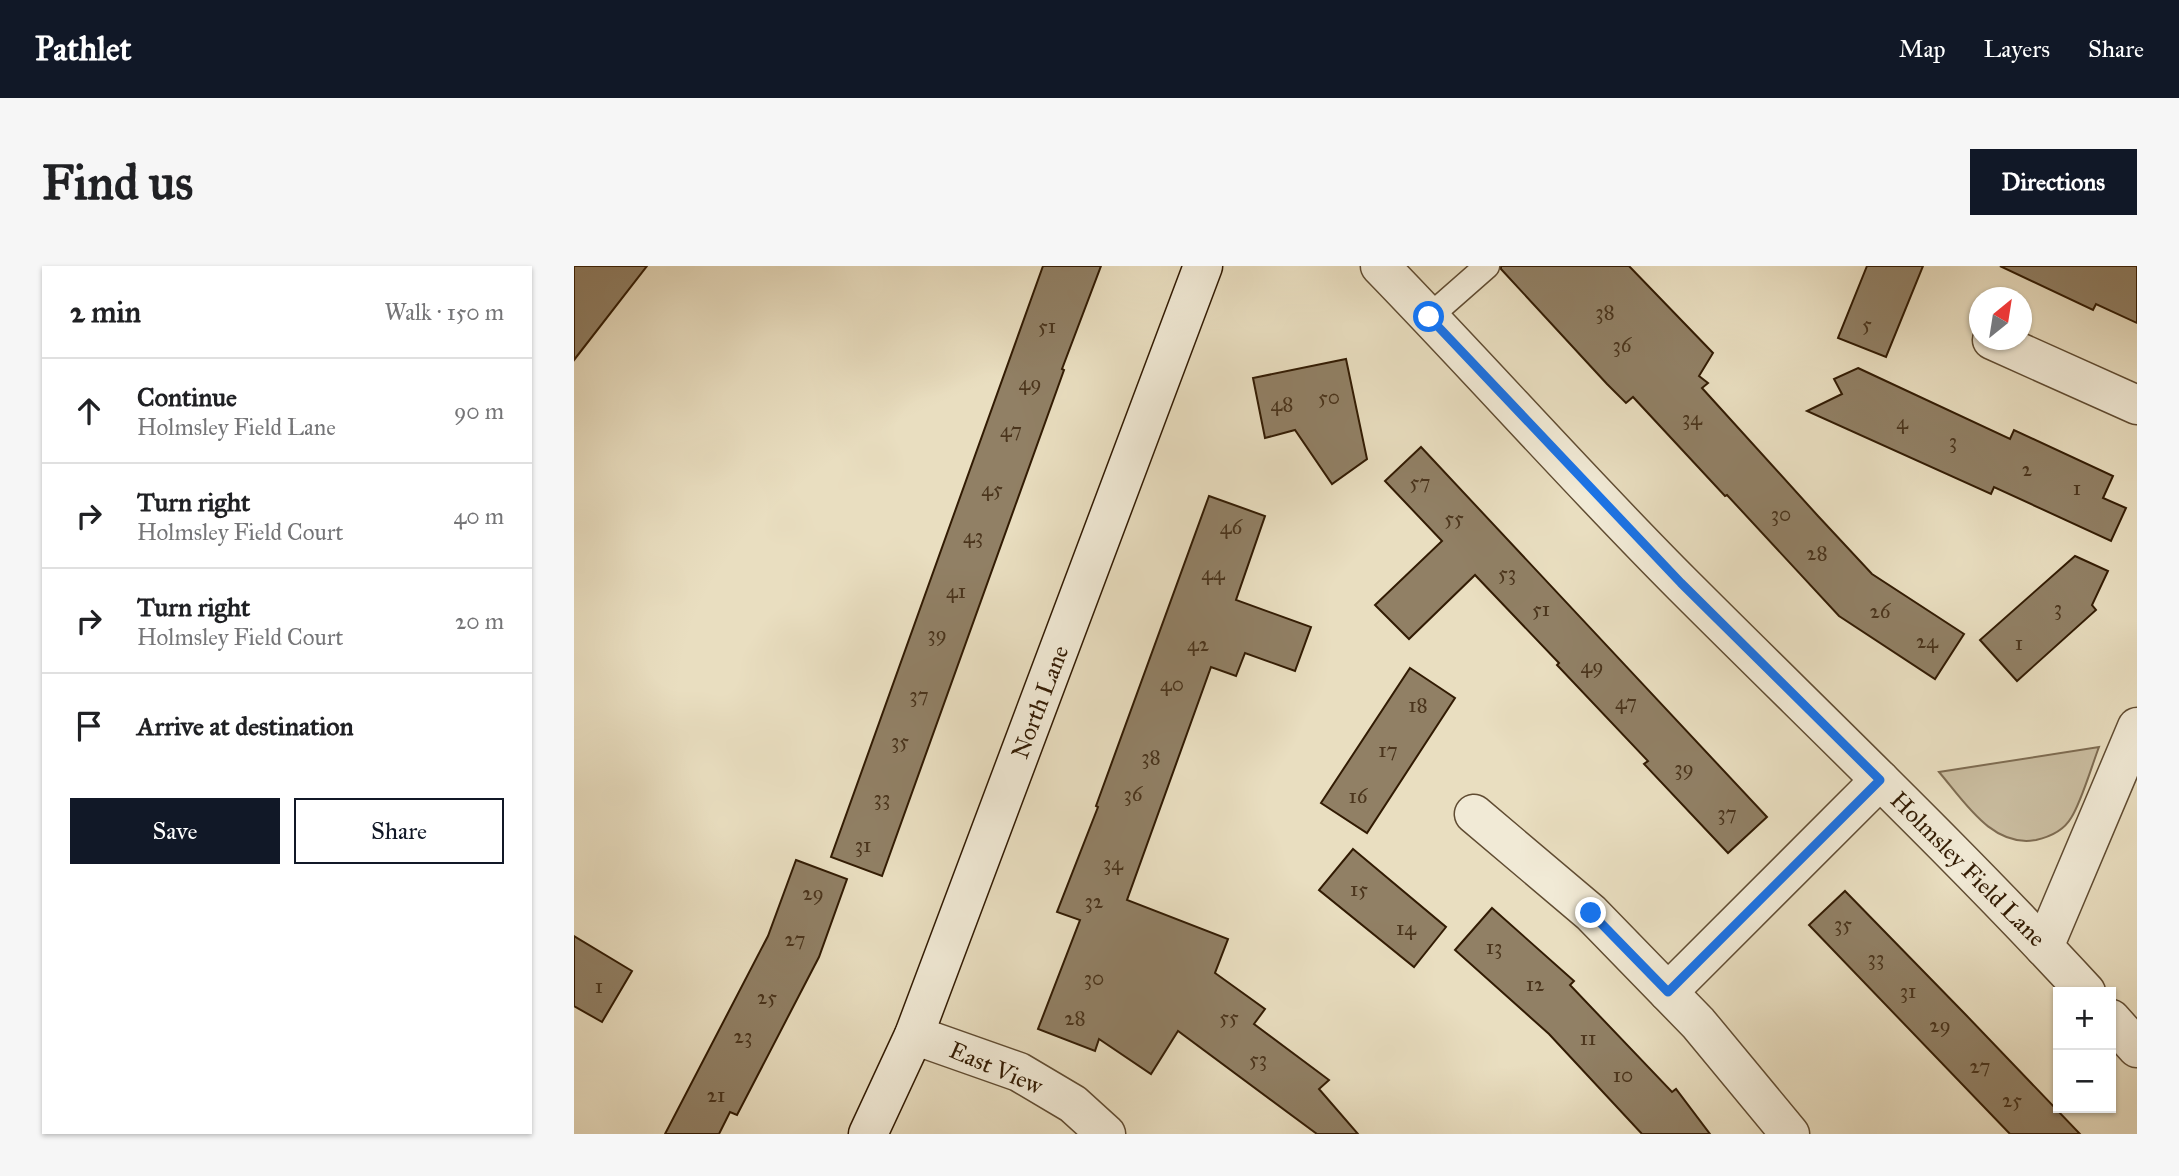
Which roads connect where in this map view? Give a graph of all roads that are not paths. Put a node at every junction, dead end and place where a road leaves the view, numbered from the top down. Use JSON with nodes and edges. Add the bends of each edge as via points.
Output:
{"nodes":[{"id":1,"x":1203,"y":266,"type":"edge"},
{"id":2,"x":1380,"y":266,"type":"edge"},
{"id":3,"x":1486,"y":266,"type":"edge"},
{"id":4,"x":1429,"y":317,"type":"junction"},
{"id":5,"x":2014,"y":350,"type":"edge"},
{"id":6,"x":2137,"y":405,"type":"edge"},
{"id":7,"x":2137,"y":726,"type":"edge"},
{"id":8,"x":1880,"y":780,"type":"junction"},
{"id":9,"x":1474,"y":814,"type":"dead end"},
{"id":10,"x":2044,"y":947,"type":"junction"},
{"id":11,"x":2081,"y":987,"type":"edge"},
{"id":12,"x":1668,"y":992,"type":"junction"},
{"id":13,"x":2116,"y":1025,"type":"edge"},
{"id":14,"x":914,"y":1035,"type":"junction"},
{"id":15,"x":2137,"y":1048,"type":"edge"},
{"id":16,"x":868,"y":1134,"type":"edge"},
{"id":17,"x":1106,"y":1134,"type":"edge"},
{"id":18,"x":1790,"y":1134,"type":"edge"}],
"edges":[{"from":1,"to":14,"type":"street","name":"North Lane"},
{"from":2,"to":4,"type":"street","name":"Holmsley Field Lane"},
{"from":3,"to":4,"type":"lane"},
{"from":4,"to":8,"type":"street","name":"Holmsley Field Lane","via":[[1681,583]]},
{"from":5,"to":6,"type":"street"},
{"from":7,"to":10,"type":"street"},
{"from":8,"to":10,"type":"street","name":"Holmsley Field Lane"},
{"from":8,"to":12,"type":"street"},
{"from":9,"to":12,"type":"street","via":[[1591,913]]},
{"from":10,"to":11,"type":"street","name":"Holmsley Field Lane"},
{"from":12,"to":18,"type":"street"},
{"from":13,"to":15,"type":"street"},
{"from":14,"to":16,"type":"street","name":"North Lane"},
{"from":14,"to":17,"type":"street","name":"East View","via":[[1019,1072],[1073,1104]]}]}
